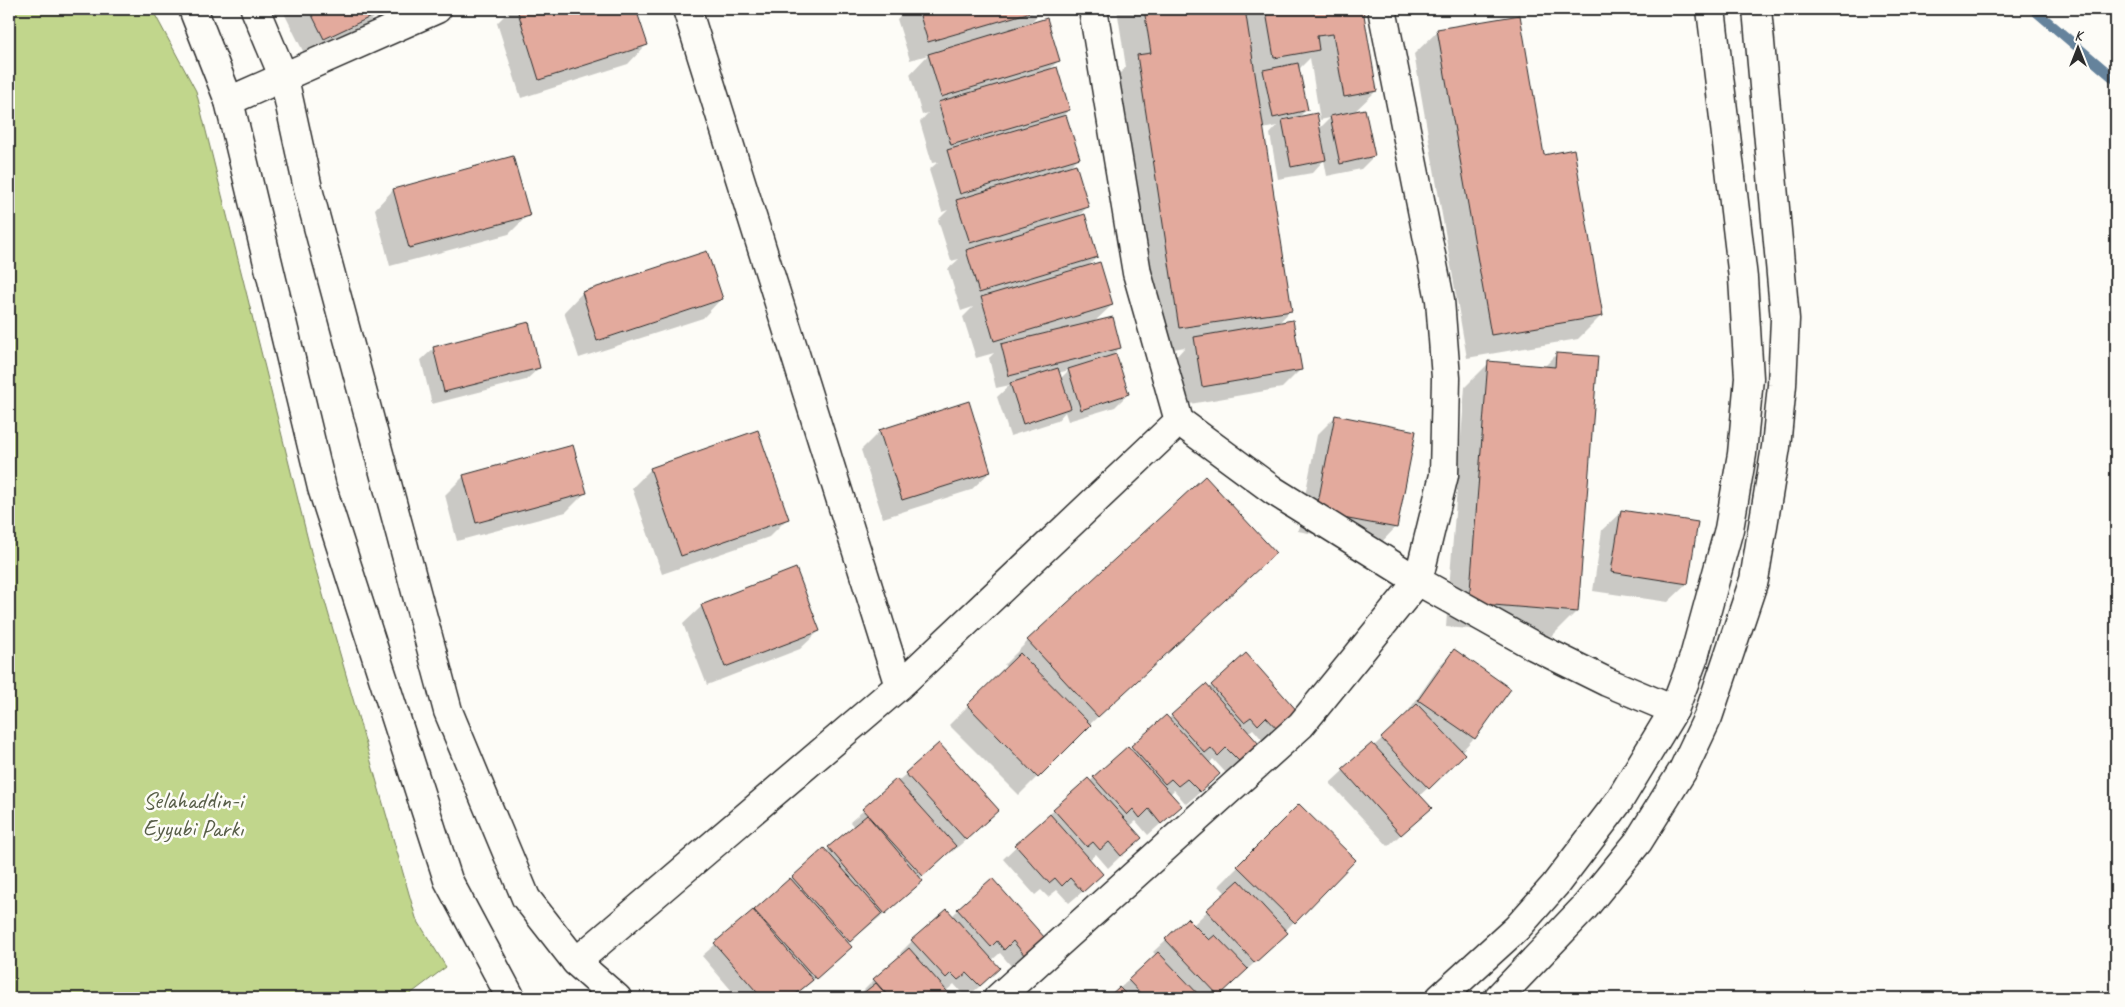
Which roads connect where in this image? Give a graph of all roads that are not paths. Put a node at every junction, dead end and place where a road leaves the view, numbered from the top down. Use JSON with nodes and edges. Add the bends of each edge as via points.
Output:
{"nodes":[{"id":1,"x":194,"y":9,"type":"edge"},
{"id":2,"x":255,"y":9,"type":"edge"},
{"id":3,"x":437,"y":9,"type":"edge"},
{"id":4,"x":688,"y":9,"type":"edge"},
{"id":5,"x":1093,"y":9,"type":"edge"},
{"id":6,"x":1382,"y":9,"type":"edge"},
{"id":7,"x":1711,"y":9,"type":"edge"},
{"id":8,"x":1757,"y":9,"type":"edge"},
{"id":9,"x":284,"y":78,"type":"junction"},
{"id":10,"x":229,"y":101,"type":"junction"},
{"id":11,"x":1179,"y":421,"type":"junction"},
{"id":12,"x":1418,"y":581,"type":"junction"},
{"id":13,"x":899,"y":686,"type":"junction"},
{"id":14,"x":1674,"y":710,"type":"junction"},
{"id":15,"x":576,"y":962,"type":"junction"},
{"id":16,"x":511,"y":998,"type":"edge"},
{"id":17,"x":617,"y":998,"type":"edge"},
{"id":18,"x":998,"y":998,"type":"edge"},
{"id":19,"x":1440,"y":998,"type":"edge"},
{"id":20,"x":1498,"y":998,"type":"edge"}],
"edges":[{"from":1,"to":10,"type":"street"},
{"from":2,"to":9,"type":"street"},
{"from":3,"to":9,"type":"street"},
{"from":4,"to":13,"type":"street"},
{"from":5,"to":11,"type":"street","via":[[1137,273]]},
{"from":6,"to":12,"type":"street","via":[[1440,300],[1446,378],[1444,475]]},
{"from":7,"to":14,"type":"street","via":[[1743,278],[1749,378],[1742,454],[1729,529],[1694,657]]},
{"from":8,"to":20,"type":"street","via":[[1785,319],[1776,447],[1754,580],[1708,717],[1683,770],[1638,842],[1591,900]]},
{"from":9,"to":10,"type":"street"},
{"from":9,"to":15,"type":"street","via":[[309,193],[448,711],[526,898]]},
{"from":10,"to":16,"type":"street","via":[[322,488],[448,880]]},
{"from":11,"to":12,"type":"street","via":[[1274,491]]},
{"from":11,"to":13,"type":"street"},
{"from":12,"to":14,"type":"street","via":[[1534,646]]},
{"from":12,"to":18,"type":"street","via":[[1302,725]]},
{"from":13,"to":15,"type":"street"},
{"from":14,"to":19,"type":"street","via":[[1619,801],[1555,885],[1517,928]]},
{"from":15,"to":17,"type":"street"}]}
